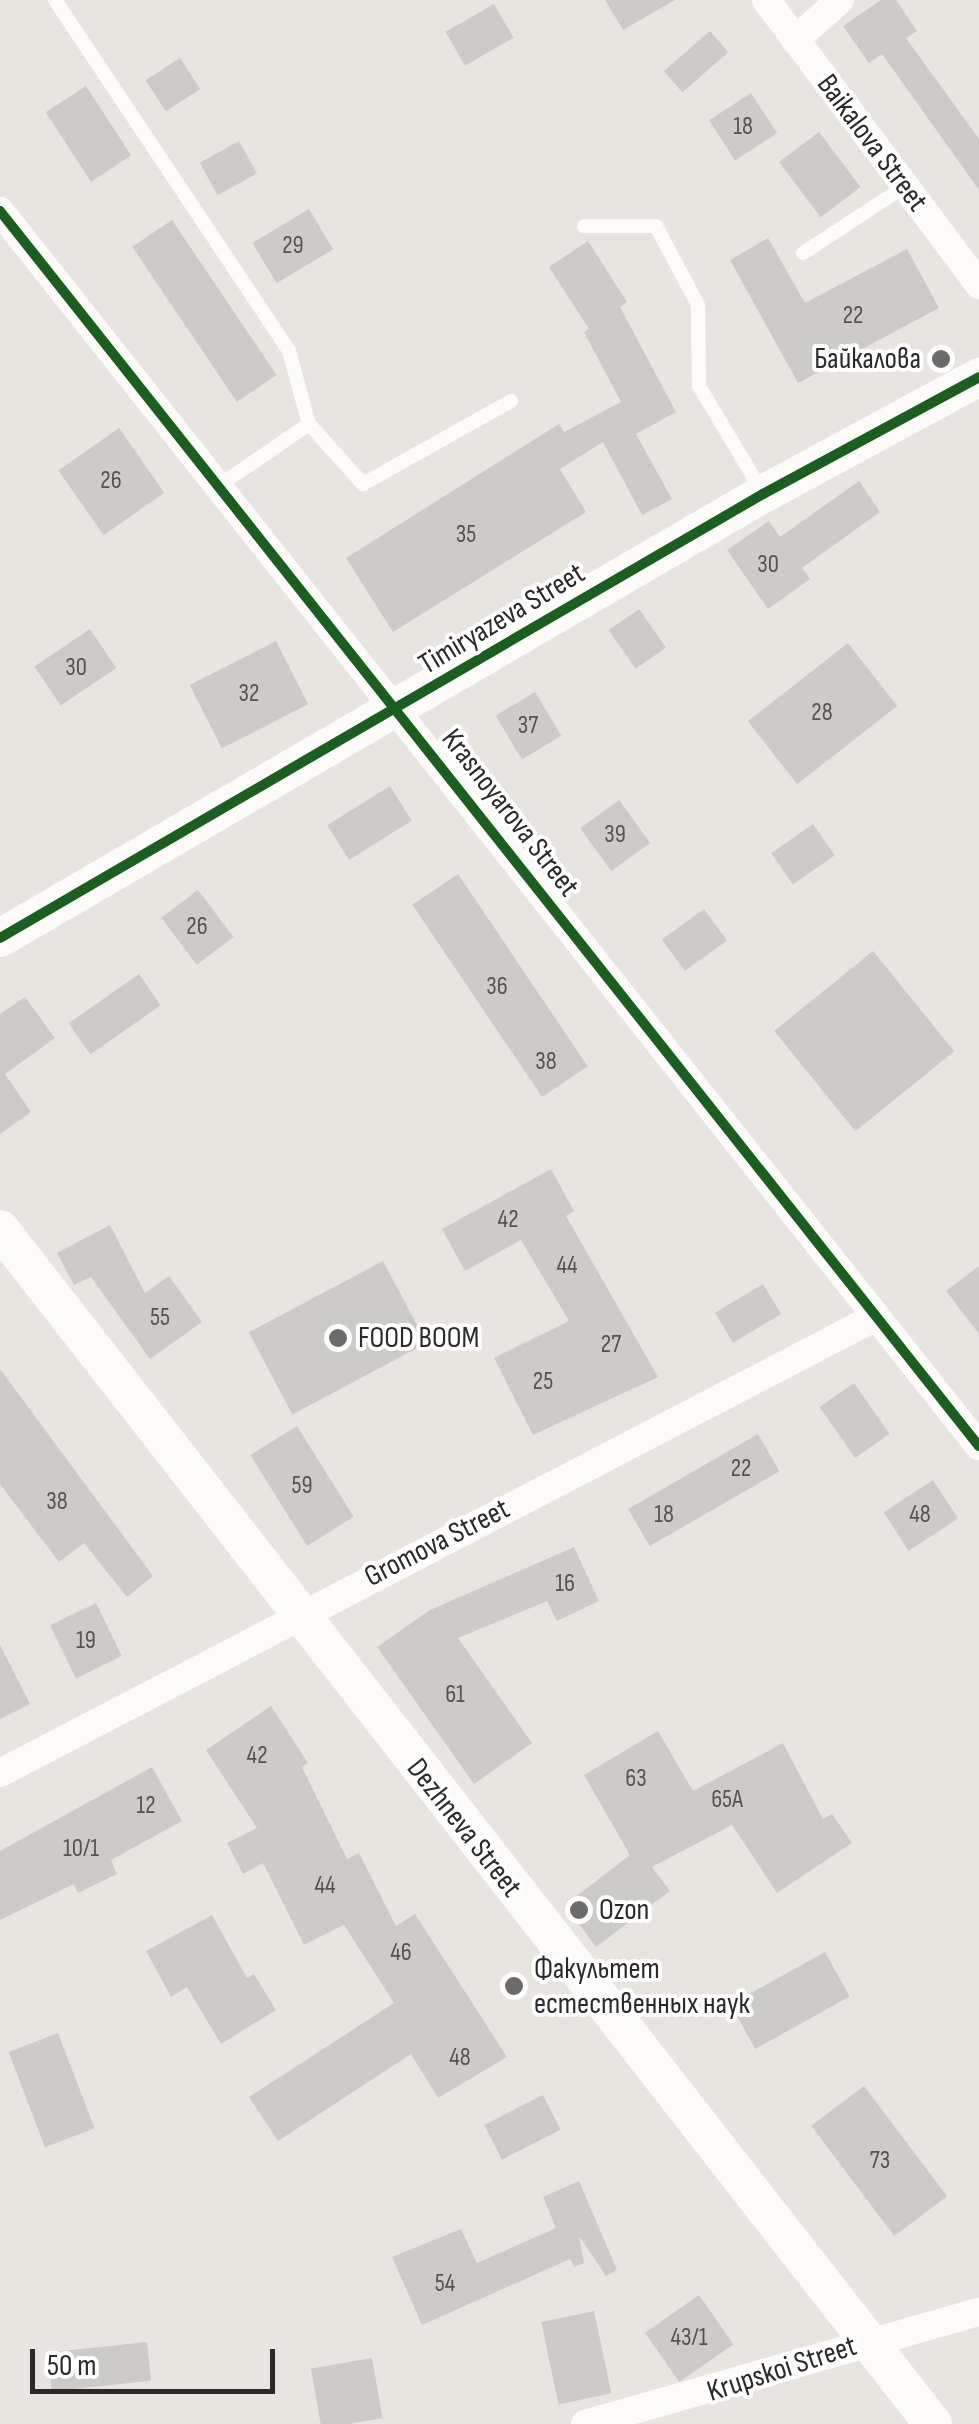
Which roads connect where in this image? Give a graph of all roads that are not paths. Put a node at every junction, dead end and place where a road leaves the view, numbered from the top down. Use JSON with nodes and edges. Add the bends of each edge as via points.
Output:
{"nodes":[{"id":1,"x":54,"y":0,"type":"edge"},
{"id":2,"x":766,"y":0,"type":"edge"},
{"id":3,"x":840,"y":0,"type":"edge"},
{"id":4,"x":795,"y":40,"type":"junction"},
{"id":5,"x":904,"y":187,"type":"junction"},
{"id":6,"x":0,"y":210,"type":"edge"},
{"id":7,"x":584,"y":226,"type":"dead end"},
{"id":8,"x":803,"y":253,"type":"dead end"},
{"id":9,"x":979,"y":285,"type":"edge"},
{"id":10,"x":979,"y":377,"type":"edge"},
{"id":11,"x":511,"y":402,"type":"dead end"},
{"id":12,"x":309,"y":424,"type":"junction"},
{"id":13,"x":220,"y":484,"type":"junction"},
{"id":14,"x":763,"y":494,"type":"junction"},
{"id":15,"x":397,"y":710,"type":"junction"},
{"id":16,"x":0,"y":938,"type":"edge"},
{"id":17,"x":0,"y":1228,"type":"edge"},
{"id":18,"x":876,"y":1317,"type":"junction"},
{"id":19,"x":979,"y":1446,"type":"edge"},
{"id":20,"x":296,"y":1616,"type":"junction"},
{"id":21,"x":0,"y":1772,"type":"edge"},
{"id":22,"x":979,"y":2312,"type":"edge"},
{"id":23,"x":869,"y":2342,"type":"junction"},
{"id":24,"x":585,"y":2424,"type":"edge"},
{"id":25,"x":933,"y":2424,"type":"edge"}],
"edges":[{"from":1,"to":12,"type":"lane","via":[[289,351]]},
{"from":2,"to":4,"type":"street","name":"Baikalova Street"},
{"from":3,"to":4,"type":"street"},
{"from":4,"to":5,"type":"street","name":"Baikalova Street"},
{"from":5,"to":8,"type":"lane"},
{"from":5,"to":9,"type":"street","name":"Baikalova Street"},
{"from":6,"to":13,"type":"street","name":"Krasnoyarova Street"},
{"from":7,"to":14,"type":"lane","via":[[656,226],[698,305],[699,386]]},
{"from":10,"to":14,"type":"main road","name":"Timiryazeva Street"},
{"from":11,"to":12,"type":"lane","via":[[363,484]]},
{"from":12,"to":13,"type":"lane"},
{"from":13,"to":15,"type":"street","name":"Krasnoyarova Street"},
{"from":14,"to":15,"type":"main road","name":"Timiryazeva Street"},
{"from":15,"to":16,"type":"main road","name":"Timiryazeva Street"},
{"from":15,"to":18,"type":"street","name":"Krasnoyarova Street"},
{"from":17,"to":20,"type":"main road","name":"Dezhneva Street"},
{"from":18,"to":19,"type":"street","name":"Krasnoyarova Street"},
{"from":18,"to":20,"type":"street","name":"Gromova Street"},
{"from":20,"to":21,"type":"street","name":"Gromova Street"},
{"from":20,"to":23,"type":"main road","name":"Dezhneva Street"},
{"from":22,"to":23,"type":"street","name":"Krupskoi Street"},
{"from":23,"to":24,"type":"street","name":"Krupskoi Street","via":[[687,2400]]},
{"from":23,"to":25,"type":"main road","name":"Dezhneva Street"}]}
